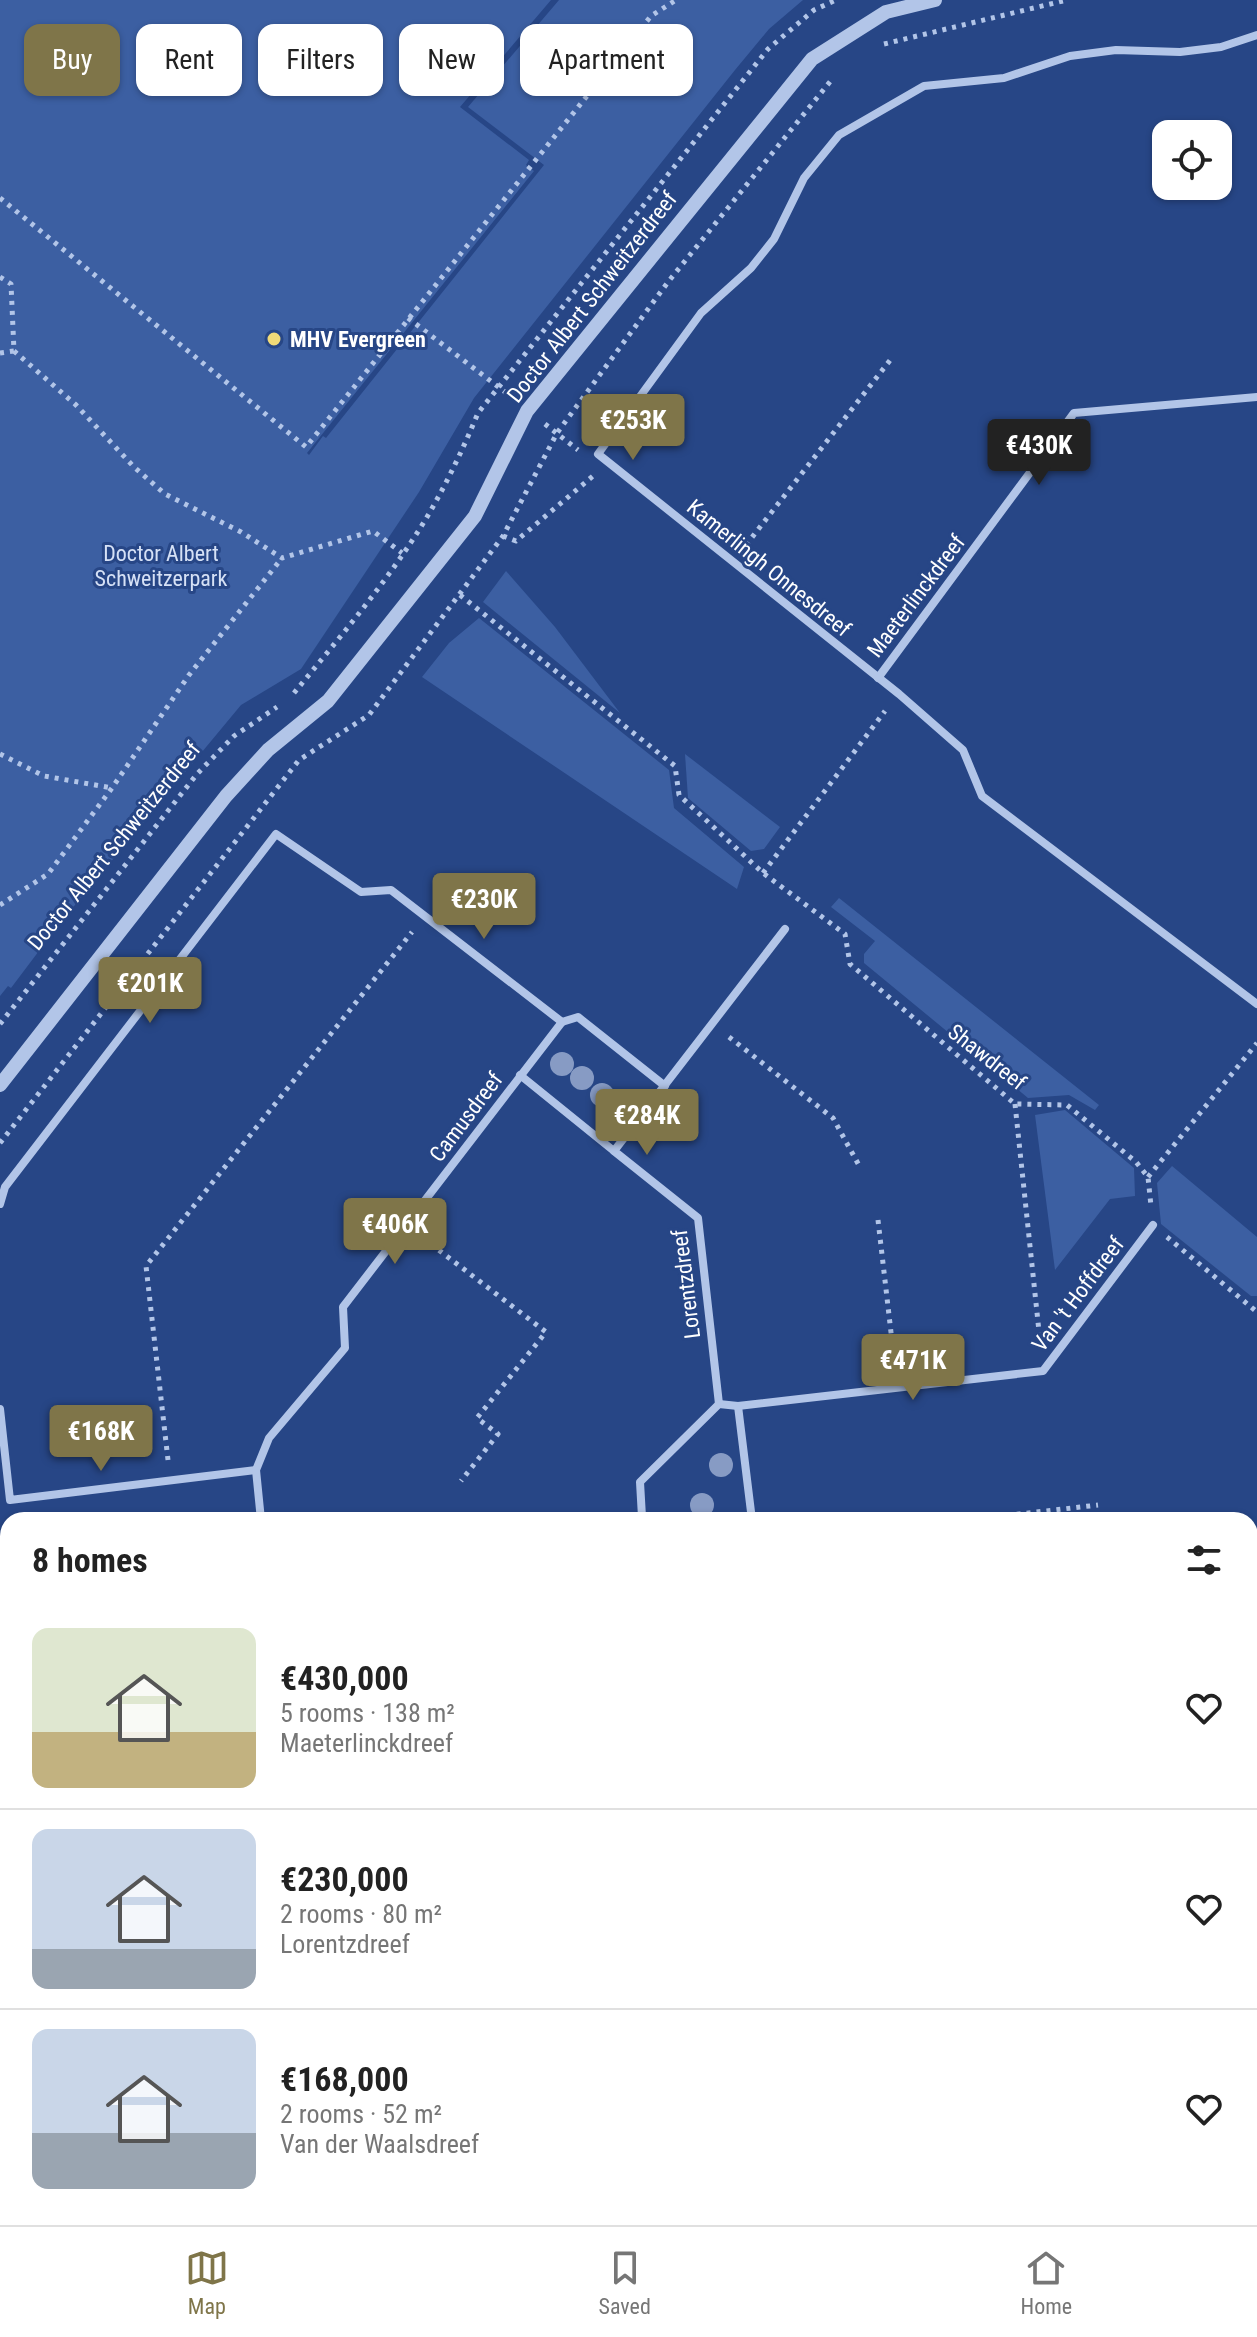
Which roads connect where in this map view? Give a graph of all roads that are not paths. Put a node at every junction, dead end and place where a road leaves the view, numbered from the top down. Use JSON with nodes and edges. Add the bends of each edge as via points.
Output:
{"nodes":[{"id":1,"x":935,"y":0,"type":"edge"},
{"id":2,"x":1257,"y":35,"type":"edge"},
{"id":3,"x":1257,"y":397,"type":"edge"},
{"id":4,"x":878,"y":678,"type":"junction"},
{"id":5,"x":785,"y":929,"type":"dead end"},
{"id":6,"x":1257,"y":1004,"type":"edge"},
{"id":7,"x":562,"y":1022,"type":"junction"},
{"id":8,"x":520,"y":1075,"type":"junction"},
{"id":9,"x":0,"y":1085,"type":"edge"},
{"id":10,"x":665,"y":1086,"type":"junction"},
{"id":11,"x":614,"y":1151,"type":"junction"},
{"id":12,"x":0,"y":1204,"type":"edge"},
{"id":13,"x":1153,"y":1225,"type":"road end"},
{"id":14,"x":719,"y":1404,"type":"junction"},
{"id":15,"x":738,"y":1406,"type":"junction"},
{"id":16,"x":0,"y":1409,"type":"edge"},
{"id":17,"x":256,"y":1470,"type":"junction"},
{"id":18,"x":260,"y":1512,"type":"edge"},
{"id":19,"x":642,"y":1512,"type":"edge"},
{"id":20,"x":751,"y":1512,"type":"edge"}],
"edges":[{"from":1,"to":9,"type":"street","name":"Doctor Albert Schweitzerdreef","via":[[886,12],[812,59],[527,411],[475,516],[456,541],[328,701],[268,750],[226,796]]},
{"from":2,"to":4,"type":"street","name":"Kamerlingh Onnesdreef","via":[[1180,52],[1116,50],[1070,56],[1004,78],[924,86],[839,135],[804,178],[774,239],[701,313],[598,454]]},
{"from":3,"to":4,"type":"street","name":"Maeterlinckdreef","via":[[1074,413]]},
{"from":4,"to":6,"type":"street","name":"Kamerlingh Onnesdreef","via":[[963,750],[982,796]]},
{"from":5,"to":10,"type":"street"},
{"from":7,"to":8,"type":"street","name":"Camusdreef"},
{"from":7,"to":10,"type":"street","via":[[578,1017]]},
{"from":7,"to":12,"type":"street","via":[[391,890],[361,892],[276,834],[5,1187]]},
{"from":8,"to":11,"type":"street","name":"Lorentzdreef"},
{"from":8,"to":17,"type":"street","name":"Camusdreef","via":[[343,1307],[345,1348],[269,1438]]},
{"from":10,"to":11,"type":"street"},
{"from":11,"to":14,"type":"street","name":"Lorentzdreef","via":[[698,1218]]},
{"from":13,"to":15,"type":"street","name":"Van 't Hoffdreef","via":[[1043,1371]]},
{"from":14,"to":15,"type":"street","name":"Van 't Hoffdreef"},
{"from":14,"to":19,"type":"street","via":[[640,1482]]},
{"from":15,"to":20,"type":"street"},
{"from":16,"to":17,"type":"street","via":[[10,1500]]},
{"from":17,"to":18,"type":"street"}]}
